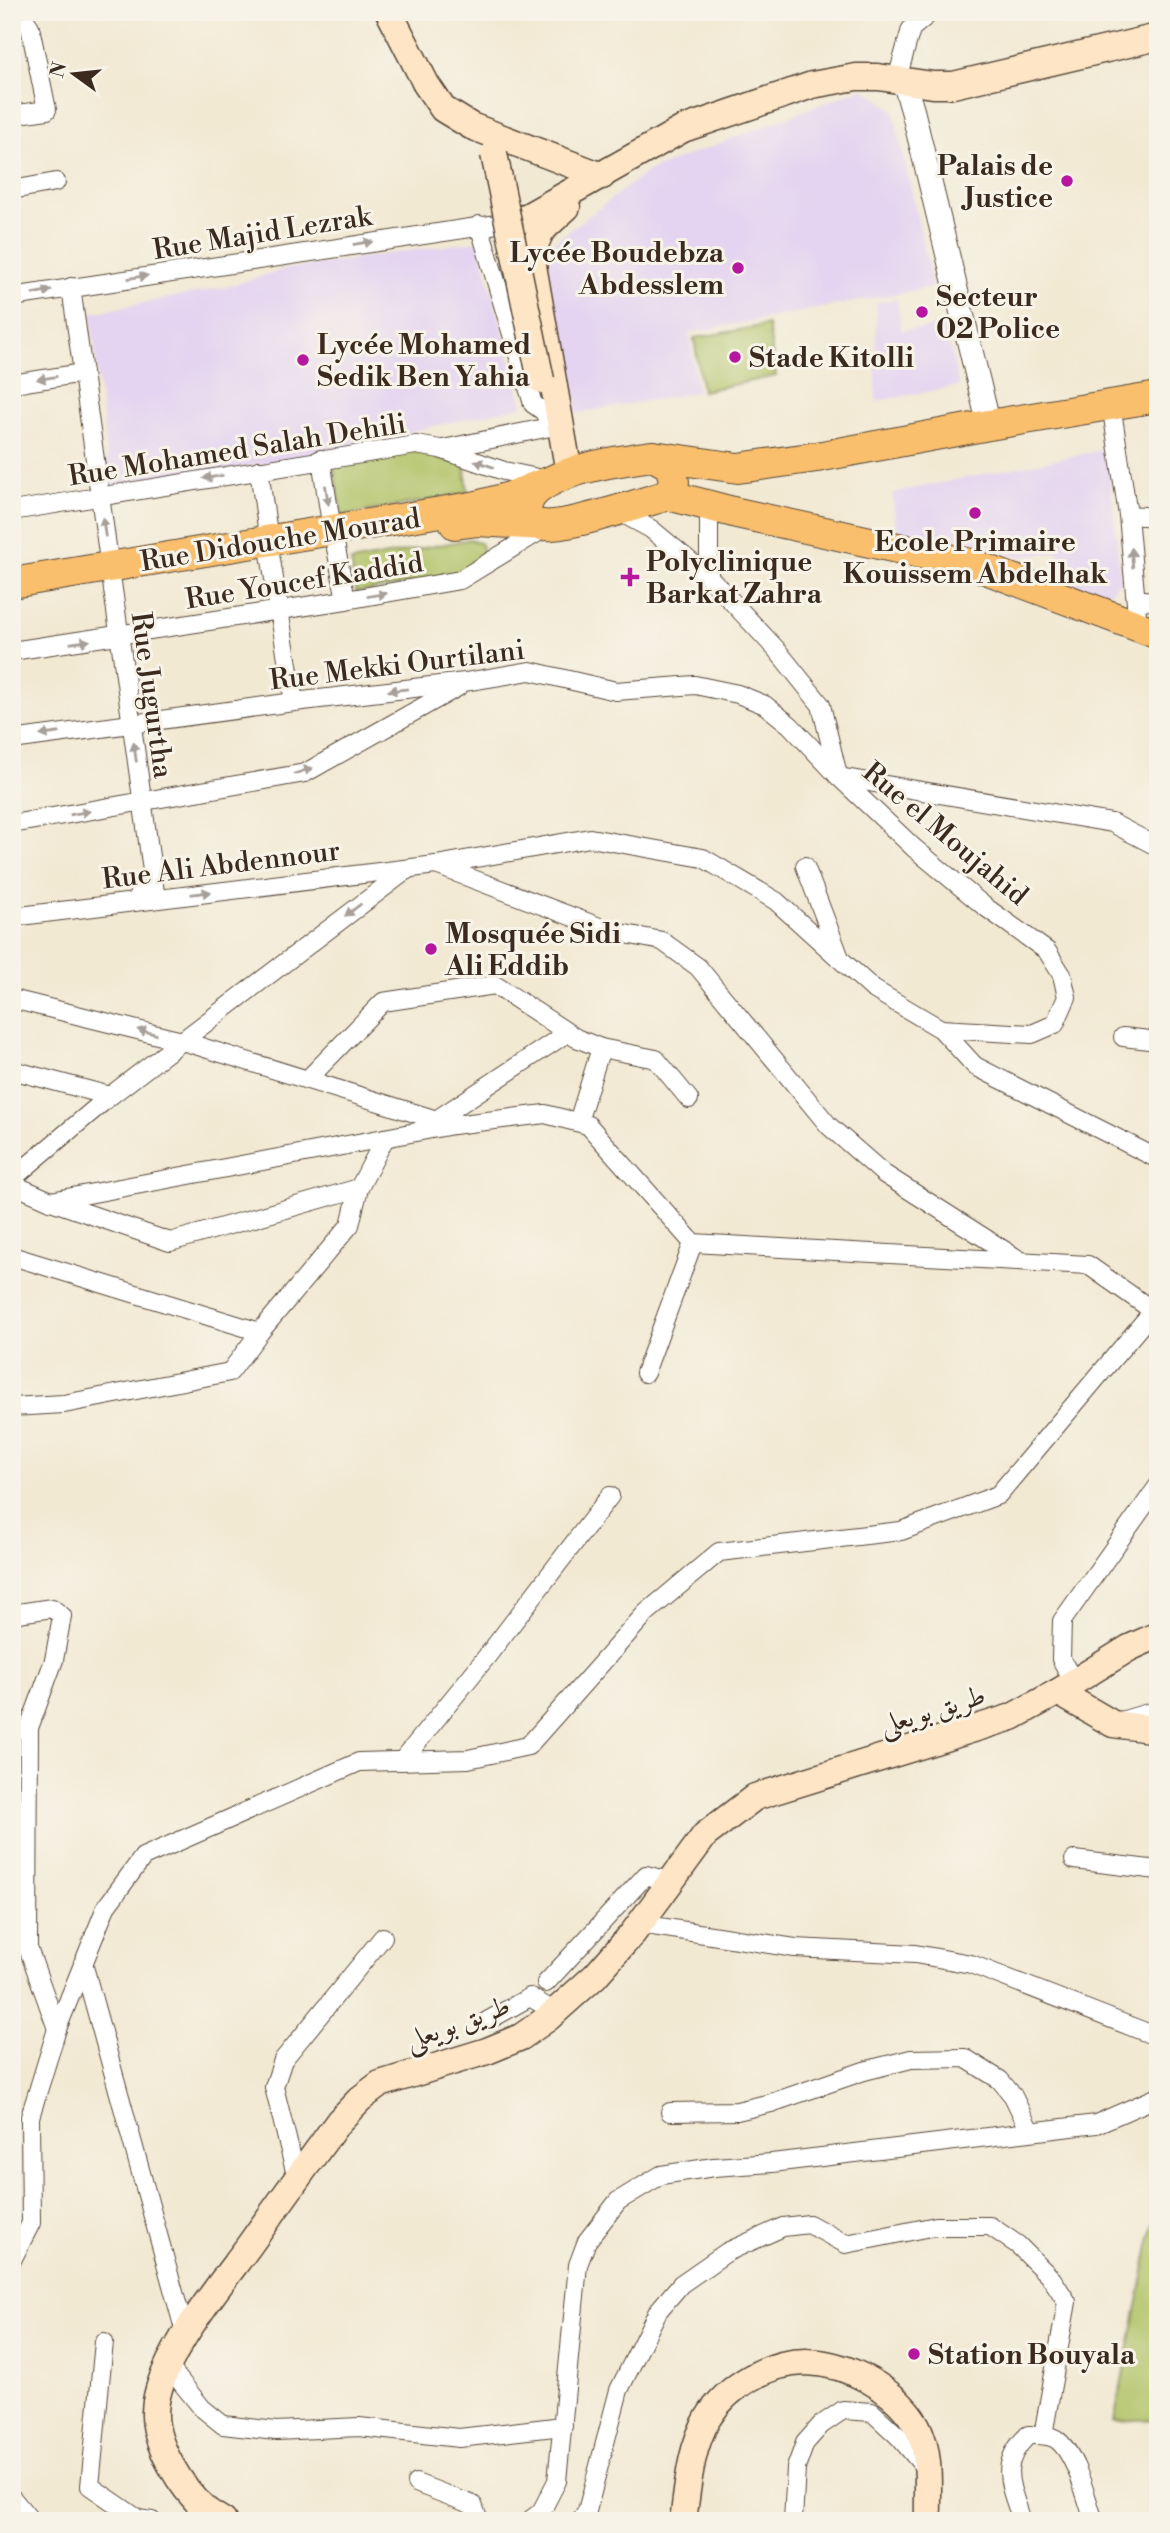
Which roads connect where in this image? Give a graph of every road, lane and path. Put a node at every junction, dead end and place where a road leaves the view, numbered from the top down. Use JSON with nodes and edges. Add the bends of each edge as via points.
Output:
{"nodes":[{"id":1,"x":20,"y":12,"type":"edge"},
{"id":2,"x":388,"y":12,"type":"edge"},
{"id":3,"x":931,"y":12,"type":"edge"},
{"id":4,"x":1158,"y":19,"type":"edge"},
{"id":5,"x":1158,"y":37,"type":"edge"},
{"id":6,"x":897,"y":79,"type":"junction"},
{"id":7,"x":933,"y":85,"type":"junction"},
{"id":8,"x":913,"y":112,"type":"junction"},
{"id":9,"x":12,"y":115,"type":"edge"},
{"id":10,"x":471,"y":126,"type":"junction"},
{"id":11,"x":602,"y":176,"type":"junction"},
{"id":12,"x":56,"y":182,"type":"dead end"},
{"id":13,"x":12,"y":190,"type":"edge"},
{"id":14,"x":521,"y":220,"type":"joint"},
{"id":15,"x":479,"y":225,"type":"junction"},
{"id":16,"x":71,"y":287,"type":"junction"},
{"id":17,"x":12,"y":297,"type":"edge"},
{"id":18,"x":83,"y":373,"type":"junction"},
{"id":19,"x":12,"y":384,"type":"edge"},
{"id":20,"x":1158,"y":397,"type":"edge"},
{"id":21,"x":1158,"y":410,"type":"edge"},
{"id":22,"x":540,"y":412,"type":"junction"},
{"id":23,"x":1113,"y":417,"type":"junction"},
{"id":24,"x":989,"y":425,"type":"junction"},
{"id":25,"x":440,"y":449,"type":"junction"},
{"id":26,"x":321,"y":459,"type":"junction"},
{"id":27,"x":662,"y":461,"type":"junction"},
{"id":28,"x":260,"y":470,"type":"junction"},
{"id":29,"x":556,"y":478,"type":"junction"},
{"id":30,"x":100,"y":496,"type":"junction"},
{"id":31,"x":704,"y":497,"type":"junction"},
{"id":32,"x":12,"y":510,"type":"edge"},
{"id":33,"x":616,"y":510,"type":"junction"},
{"id":34,"x":1128,"y":515,"type":"junction"},
{"id":35,"x":1158,"y":517,"type":"edge"},
{"id":36,"x":546,"y":525,"type":"junction"},
{"id":37,"x":334,"y":537,"type":"junction"},
{"id":38,"x":269,"y":547,"type":"junction"},
{"id":39,"x":110,"y":573,"type":"junction"},
{"id":40,"x":709,"y":577,"type":"junction"},
{"id":41,"x":12,"y":583,"type":"edge"},
{"id":42,"x":12,"y":594,"type":"edge"},
{"id":43,"x":346,"y":600,"type":"junction"},
{"id":44,"x":1158,"y":602,"type":"edge"},
{"id":45,"x":279,"y":611,"type":"junction"},
{"id":46,"x":1144,"y":619,"type":"edge"},
{"id":47,"x":119,"y":636,"type":"junction"},
{"id":48,"x":12,"y":651,"type":"edge"},
{"id":49,"x":465,"y":682,"type":"junction"},
{"id":50,"x":294,"y":702,"type":"junction"},
{"id":51,"x":131,"y":723,"type":"junction"},
{"id":52,"x":12,"y":740,"type":"edge"},
{"id":53,"x":839,"y":777,"type":"junction"},
{"id":54,"x":142,"y":802,"type":"junction"},
{"id":55,"x":12,"y":824,"type":"edge"},
{"id":56,"x":1158,"y":847,"type":"edge"},
{"id":57,"x":436,"y":865,"type":"junction"},
{"id":58,"x":806,"y":866,"type":"dead end"},
{"id":59,"x":408,"y":869,"type":"junction"},
{"id":60,"x":12,"y":909,"type":"edge"},
{"id":61,"x":57,"y":911,"type":"junction"},
{"id":62,"x":12,"y":917,"type":"edge"},
{"id":63,"x":842,"y":963,"type":"junction"},
{"id":64,"x":12,"y":999,"type":"edge"},
{"id":65,"x":941,"y":1029,"type":"junction"},
{"id":66,"x":567,"y":1033,"type":"junction"},
{"id":67,"x":1123,"y":1037,"type":"dead end"},
{"id":68,"x":182,"y":1041,"type":"junction"},
{"id":69,"x":1158,"y":1041,"type":"edge"},
{"id":70,"x":601,"y":1048,"type":"junction"},
{"id":71,"x":12,"y":1070,"type":"edge"},
{"id":72,"x":307,"y":1080,"type":"junction"},
{"id":73,"x":110,"y":1096,"type":"junction"},
{"id":74,"x":689,"y":1099,"type":"dead end"},
{"id":75,"x":445,"y":1122,"type":"junction"},
{"id":76,"x":578,"y":1122,"type":"junction"},
{"id":77,"x":384,"y":1138,"type":"junction"},
{"id":78,"x":1158,"y":1159,"type":"edge"},
{"id":79,"x":12,"y":1179,"type":"edge"},
{"id":80,"x":12,"y":1184,"type":"edge"},
{"id":81,"x":359,"y":1188,"type":"junction"},
{"id":82,"x":51,"y":1201,"type":"junction"},
{"id":83,"x":693,"y":1243,"type":"junction"},
{"id":84,"x":12,"y":1256,"type":"edge"},
{"id":85,"x":1023,"y":1262,"type":"junction"},
{"id":86,"x":1155,"y":1308,"type":"edge"},
{"id":87,"x":260,"y":1332,"type":"junction"},
{"id":88,"x":645,"y":1373,"type":"dead end"},
{"id":89,"x":12,"y":1407,"type":"edge"},
{"id":90,"x":1158,"y":1486,"type":"edge"},
{"id":91,"x":610,"y":1496,"type":"dead end"},
{"id":92,"x":12,"y":1614,"type":"edge"},
{"id":93,"x":1158,"y":1635,"type":"edge"},
{"id":94,"x":1066,"y":1687,"type":"junction"},
{"id":95,"x":1158,"y":1710,"type":"edge"},
{"id":96,"x":1113,"y":1724,"type":"junction"},
{"id":97,"x":1158,"y":1730,"type":"edge"},
{"id":98,"x":402,"y":1761,"type":"junction"},
{"id":99,"x":1074,"y":1860,"type":"dead end"},
{"id":100,"x":1158,"y":1870,"type":"edge"},
{"id":101,"x":671,"y":1882,"type":"junction"},
{"id":102,"x":640,"y":1924,"type":"junction"},
{"id":103,"x":383,"y":1937,"type":"dead end"},
{"id":104,"x":83,"y":1963,"type":"junction"},
{"id":105,"x":546,"y":1983,"type":"dead end"},
{"id":106,"x":555,"y":2012,"type":"junction"},
{"id":107,"x":487,"y":2021,"type":"dead end"},
{"id":108,"x":57,"y":2029,"type":"junction"},
{"id":109,"x":1158,"y":2037,"type":"edge"},
{"id":110,"x":1158,"y":2097,"type":"edge"},
{"id":111,"x":670,"y":2112,"type":"dead end"},
{"id":112,"x":1030,"y":2131,"type":"junction"},
{"id":113,"x":297,"y":2179,"type":"junction"},
{"id":114,"x":12,"y":2260,"type":"edge"},
{"id":115,"x":186,"y":2336,"type":"junction"},
{"id":116,"x":104,"y":2342,"type":"dead end"},
{"id":117,"x":168,"y":2365,"type":"junction"},
{"id":118,"x":563,"y":2426,"type":"junction"},
{"id":119,"x":1043,"y":2435,"type":"junction"},
{"id":120,"x":927,"y":2470,"type":"junction"},
{"id":121,"x":416,"y":2483,"type":"dead end"},
{"id":122,"x":12,"y":2498,"type":"edge"},
{"id":123,"x":31,"y":2521,"type":"edge"},
{"id":124,"x":152,"y":2521,"type":"edge"},
{"id":125,"x":223,"y":2521,"type":"edge"},
{"id":126,"x":479,"y":2521,"type":"edge"},
{"id":127,"x":530,"y":2521,"type":"edge"},
{"id":128,"x":580,"y":2521,"type":"edge"},
{"id":129,"x":683,"y":2521,"type":"edge"},
{"id":130,"x":793,"y":2521,"type":"edge"},
{"id":131,"x":928,"y":2521,"type":"edge"},
{"id":132,"x":1022,"y":2521,"type":"edge"},
{"id":133,"x":1094,"y":2521,"type":"edge"}],
"edges":[{"from":1,"to":9,"type":"street","via":[[30,27],[47,110]]},
{"from":2,"to":10,"type":"main road","via":[[443,109]]},
{"from":3,"to":6,"type":"street","via":[[911,29]]},
{"from":4,"to":6,"type":"main road"},
{"from":5,"to":7,"type":"main road","via":[[953,85]]},
{"from":6,"to":7,"type":"main road"},
{"from":6,"to":8,"type":"street","via":[[906,88]]},
{"from":6,"to":11,"type":"main road","via":[[856,77],[813,85],[683,129]]},
{"from":7,"to":8,"type":"street"},
{"from":8,"to":24,"type":"street"},
{"from":10,"to":11,"type":"main road"},
{"from":10,"to":22,"type":"main road","bridge":true,"via":[[494,154]]},
{"from":11,"to":14,"type":"main road"},
{"from":11,"to":29,"type":"main road","via":[[541,231],[531,254]]},
{"from":12,"to":13,"type":"street"},
{"from":14,"to":15,"type":"street","name":"Rue Majid Lezrak"},
{"from":16,"to":15,"type":"street","name":"Rue Majid Lezrak","one_way":true},
{"from":15,"to":22,"type":"street"},
{"from":17,"to":16,"type":"street","name":"Rue Majid Lezrak","one_way":true},
{"from":16,"to":18,"type":"street","name":"Rue Jugurtha"},
{"from":18,"to":19,"type":"street","one_way":true},
{"from":18,"to":30,"type":"street","name":"Rue Jugurtha"},
{"from":20,"to":24,"type":"main road","name":"Rue Didouche Mourad"},
{"from":21,"to":23,"type":"main road","name":"Rue Didouche Mourad"},
{"from":22,"to":25,"type":"street"},
{"from":22,"to":29,"type":"main road"},
{"from":23,"to":31,"type":"main road","name":"Rue Didouche Mourad","via":[[985,437]]},
{"from":23,"to":34,"type":"street"},
{"from":24,"to":27,"type":"main road","name":"Rue Didouche Mourad","via":[[738,468]]},
{"from":25,"to":26,"type":"street","name":"Rue Mohamed Salah Dehili","via":[[416,445]]},
{"from":29,"to":25,"type":"street","name":"Rue Mohamed Salah Dehili","one_way":true,"via":[[504,471]]},
{"from":26,"to":28,"type":"street","name":"Rue Mohamed Salah Dehili"},
{"from":26,"to":37,"type":"street","one_way":true},
{"from":27,"to":29,"type":"main road","name":"Rue Didouche Mourad"},
{"from":27,"to":31,"type":"main road","via":[[674,482]]},
{"from":28,"to":30,"type":"street","name":"Rue Mohamed Salah Dehili","one_way":true},
{"from":28,"to":38,"type":"street"},
{"from":29,"to":36,"type":"main road","via":[[533,493],[525,509],[532,522]]},
{"from":29,"to":37,"type":"main road","name":"Rue Didouche Mourad","via":[[477,506]]},
{"from":30,"to":32,"type":"street","name":"Rue Mohamed Salah Dehili"},
{"from":39,"to":30,"type":"street","name":"Rue Jugurtha","one_way":true},
{"from":31,"to":33,"type":"main road","name":"Rue Didouche Mourad"},
{"from":31,"to":40,"type":"street"},
{"from":31,"to":46,"type":"main road","via":[[975,565]]},
{"from":33,"to":36,"type":"main road","name":"Rue Didouche Mourad"},
{"from":33,"to":40,"type":"street","name":"Rue el Moujahid","via":[[651,529]]},
{"from":34,"to":35,"type":"street"},
{"from":46,"to":34,"type":"street","one_way":true},
{"from":36,"to":37,"type":"main road","name":"Rue Didouche Mourad","via":[[478,521]]},
{"from":43,"to":36,"type":"street","name":"Rue Youcef Kaddid","one_way":true,"via":[[460,580]]},
{"from":37,"to":38,"type":"main road","name":"Rue Didouche Mourad"},
{"from":37,"to":43,"type":"street"},
{"from":38,"to":39,"type":"main road","name":"Rue Didouche Mourad"},
{"from":38,"to":45,"type":"street"},
{"from":39,"to":41,"type":"main road","name":"Rue Didouche Mourad"},
{"from":39,"to":42,"type":"main road","name":"Rue Didouche Mourad"},
{"from":39,"to":47,"type":"street","name":"Rue Jugurtha"},
{"from":40,"to":53,"type":"street","name":"Rue el Moujahid","via":[[821,705]]},
{"from":43,"to":45,"type":"street","name":"Rue Youcef Kaddid"},
{"from":44,"to":46,"type":"street"},
{"from":45,"to":47,"type":"street","name":"Rue Youcef Kaddid"},
{"from":45,"to":50,"type":"street"},
{"from":48,"to":47,"type":"street","name":"Rue Youcef Kaddid","one_way":true},
{"from":47,"to":51,"type":"street","name":"Rue Jugurtha"},
{"from":49,"to":50,"type":"street","name":"Rue Mekki Ourtilani","one_way":true},
{"from":49,"to":53,"type":"street","name":"Rue Mekki Ourtilani","via":[[530,671],[616,691],[695,685],[716,688],[765,705]]},
{"from":54,"to":49,"type":"street","one_way":true,"via":[[305,773]]},
{"from":50,"to":51,"type":"street","name":"Rue Mekki Ourtilani"},
{"from":51,"to":52,"type":"street","name":"Rue Mekki Ourtilani","one_way":true},
{"from":54,"to":51,"type":"street","name":"Rue Jugurtha","one_way":true},
{"from":53,"to":56,"type":"street","via":[[1112,823]]},
{"from":53,"to":65,"type":"street","name":"Rue el Moujahid","via":[[954,883],[1047,951],[1062,975],[1068,997],[1055,1024],[1032,1034]]},
{"from":55,"to":54,"type":"street","one_way":true},
{"from":54,"to":61,"type":"street","name":"Rue Jugurtha","via":[[155,892],[74,901]]},
{"from":57,"to":59,"type":"street","name":"Rue Ali Abdennour"},
{"from":57,"to":63,"type":"street","name":"Rue Ali Abdennour","via":[[590,838],[703,858],[776,901]]},
{"from":57,"to":85,"type":"street","via":[[610,931],[662,941],[698,967],[837,1133],[884,1174]]},
{"from":58,"to":63,"type":"street"},
{"from":61,"to":59,"type":"street","name":"Rue Ali Abdennour","one_way":true},
{"from":59,"to":68,"type":"street","one_way":true},
{"from":60,"to":61,"type":"street","via":[[37,905]]},
{"from":61,"to":62,"type":"street","name":"Rue Ali Abdennour"},
{"from":63,"to":65,"type":"street","name":"Rue Ali Abdennour","via":[[873,989]]},
{"from":68,"to":64,"type":"street","one_way":true},
{"from":65,"to":78,"type":"street","via":[[975,1066]]},
{"from":66,"to":70,"type":"street"},
{"from":66,"to":72,"type":"street","via":[[495,985],[383,1002]]},
{"from":66,"to":75,"type":"street"},
{"from":67,"to":69,"type":"street"},
{"from":68,"to":72,"type":"street"},
{"from":68,"to":73,"type":"street"},
{"from":70,"to":74,"type":"street","via":[[656,1059]]},
{"from":70,"to":76,"type":"street"},
{"from":71,"to":73,"type":"street"},
{"from":72,"to":75,"type":"street"},
{"from":73,"to":79,"type":"street"},
{"from":75,"to":76,"type":"street","via":[[545,1114]]},
{"from":75,"to":77,"type":"street"},
{"from":76,"to":83,"type":"street","via":[[588,1125]]},
{"from":77,"to":81,"type":"street"},
{"from":77,"to":82,"type":"street"},
{"from":80,"to":82,"type":"street"},
{"from":81,"to":82,"type":"street","via":[[170,1242]]},
{"from":81,"to":87,"type":"street","via":[[350,1225]]},
{"from":83,"to":85,"type":"street"},
{"from":83,"to":88,"type":"street"},
{"from":84,"to":87,"type":"street"},
{"from":85,"to":86,"type":"street","via":[[1088,1265]]},
{"from":86,"to":98,"type":"street","via":[[998,1495],[901,1531],[719,1552],[646,1613],[528,1746],[468,1759]]},
{"from":87,"to":89,"type":"street","via":[[230,1372],[64,1404]]},
{"from":90,"to":94,"type":"street","via":[[1062,1621]]},
{"from":91,"to":98,"type":"street"},
{"from":92,"to":108,"type":"street","via":[[52,1608],[62,1616],[54,1660],[30,1728],[28,1948]]},
{"from":93,"to":94,"type":"main road","name":"طريق بويعلى"},
{"from":94,"to":96,"type":"main road"},
{"from":94,"to":101,"type":"main road","name":"طريق بويعلى","via":[[1012,1717],[755,1797],[705,1835]]},
{"from":95,"to":96,"type":"street"},
{"from":96,"to":97,"type":"main road"},
{"from":98,"to":104,"type":"street","via":[[359,1762],[143,1857],[106,1907]]},
{"from":99,"to":100,"type":"street"},
{"from":101,"to":102,"type":"main road","name":"طريق بويعلى"},
{"from":101,"to":105,"type":"street","via":[[646,1874]]},
{"from":102,"to":106,"type":"main road","name":"طريق بويعلى","via":[[595,1976]]},
{"from":102,"to":109,"type":"street","via":[[795,1948],[915,1954],[971,1964]]},
{"from":103,"to":113,"type":"street","via":[[283,2060],[274,2087]]},
{"from":104,"to":108,"type":"street"},
{"from":104,"to":115,"type":"street"},
{"from":106,"to":107,"type":"street","via":[[530,1997]]},
{"from":106,"to":113,"type":"main road","name":"طريق بويعلى","via":[[521,2037],[487,2051],[380,2084],[339,2121]]},
{"from":108,"to":114,"type":"street","via":[[30,2117],[31,2223]]},
{"from":110,"to":112,"type":"street","via":[[1096,2124]]},
{"from":111,"to":112,"type":"street","via":[[737,2111],[911,2059],[965,2058],[1000,2080]]},
{"from":112,"to":118,"type":"street","via":[[661,2175],[618,2201],[587,2241],[578,2265]]},
{"from":113,"to":115,"type":"main road","name":"طريق بويعلى"},
{"from":115,"to":117,"type":"main road","name":"طريق بويعلى"},
{"from":116,"to":124,"type":"street","via":[[90,2486],[138,2519]]},
{"from":117,"to":118,"type":"street","via":[[202,2408],[223,2425],[276,2431],[359,2427],[459,2438]]},
{"from":117,"to":125,"type":"main road","name":"طريق بويعلى","via":[[155,2412],[158,2440],[205,2509]]},
{"from":118,"to":127,"type":"street","via":[[556,2481],[541,2512]]},
{"from":119,"to":128,"type":"street","via":[[1067,2302],[1018,2245],[990,2226],[936,2226],[846,2244],[809,2224],[782,2227],[727,2252],[681,2284],[658,2311],[619,2390],[587,2511]]},
{"from":119,"to":132,"type":"street","via":[[1028,2435],[1018,2445],[1007,2471]]},
{"from":119,"to":133,"type":"street","via":[[1056,2439],[1072,2459]]},
{"from":120,"to":129,"type":"main road","via":[[927,2454],[917,2426],[896,2401],[872,2381],[842,2367],[805,2362],[768,2370],[731,2390],[709,2416],[695,2442]]},
{"from":120,"to":130,"type":"street","via":[[872,2412],[842,2410],[805,2443],[796,2468]]},
{"from":120,"to":131,"type":"main road"},
{"from":121,"to":126,"type":"street","via":[[473,2505]]},
{"from":122,"to":123,"type":"street"}]}
